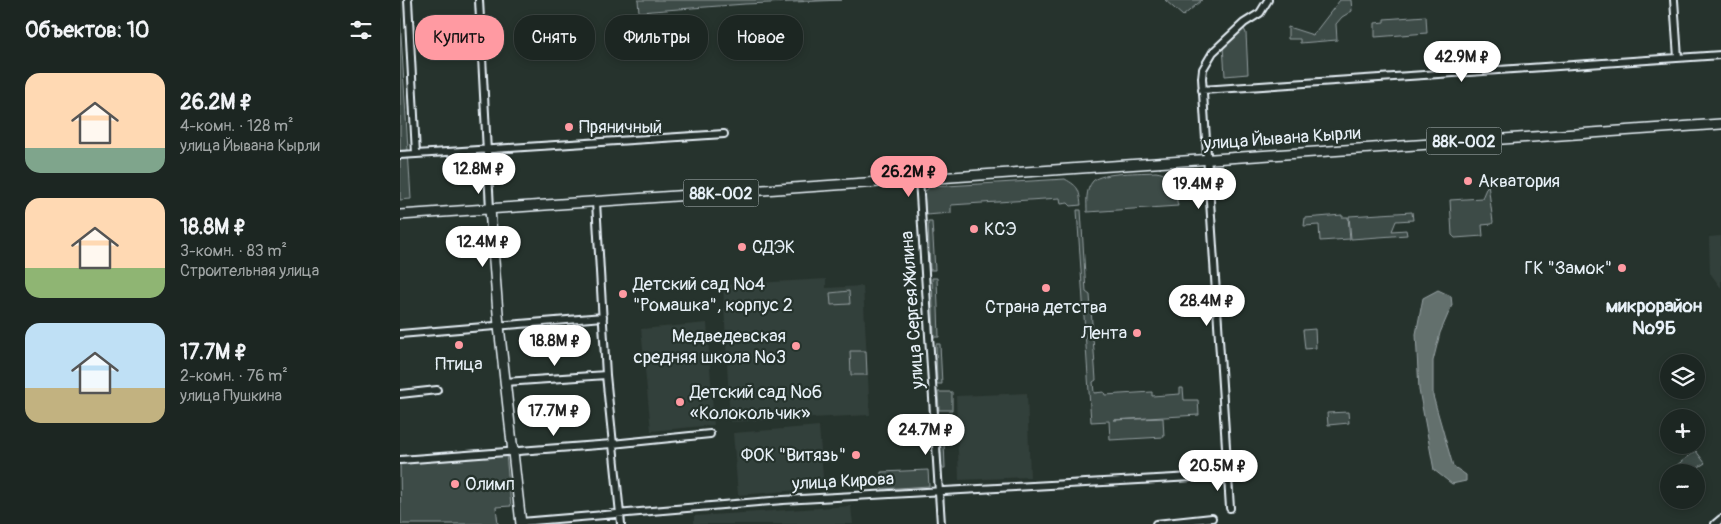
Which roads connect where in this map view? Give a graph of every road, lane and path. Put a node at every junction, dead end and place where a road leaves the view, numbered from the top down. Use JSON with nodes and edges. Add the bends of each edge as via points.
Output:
{"nodes":[{"id":1,"x":408,"y":0,"type":"edge"},
{"id":2,"x":479,"y":0,"type":"edge"},
{"id":3,"x":1674,"y":0,"type":"edge"},
{"id":4,"x":1266,"y":3,"type":"edge"},
{"id":5,"x":1721,"y":55,"type":"edge"},
{"id":6,"x":1678,"y":58,"type":"junction"},
{"id":7,"x":1202,"y":90,"type":"junction"},
{"id":8,"x":1721,"y":124,"type":"edge"},
{"id":9,"x":724,"y":134,"type":"dead end"},
{"id":10,"x":487,"y":149,"type":"junction"},
{"id":11,"x":416,"y":154,"type":"junction"},
{"id":12,"x":400,"y":155,"type":"edge"},
{"id":13,"x":1206,"y":159,"type":"junction"},
{"id":14,"x":919,"y":179,"type":"junction"},
{"id":15,"x":596,"y":202,"type":"junction"},
{"id":16,"x":490,"y":209,"type":"junction"},
{"id":17,"x":400,"y":215,"type":"edge"},
{"id":18,"x":603,"y":317,"type":"junction"},
{"id":19,"x":499,"y":326,"type":"junction"},
{"id":20,"x":400,"y":334,"type":"edge"},
{"id":21,"x":606,"y":374,"type":"junction"},
{"id":22,"x":505,"y":382,"type":"junction"},
{"id":23,"x":437,"y":390,"type":"dead end"},
{"id":24,"x":400,"y":394,"type":"edge"},
{"id":25,"x":710,"y":434,"type":"dead end"},
{"id":26,"x":612,"y":444,"type":"junction"},
{"id":27,"x":513,"y":450,"type":"junction"},
{"id":28,"x":400,"y":460,"type":"edge"},
{"id":29,"x":1228,"y":475,"type":"junction"},
{"id":30,"x":939,"y":491,"type":"junction"},
{"id":31,"x":1230,"y":508,"type":"dead end"},
{"id":32,"x":620,"y":513,"type":"junction"},
{"id":33,"x":1212,"y":518,"type":"dead end"},
{"id":34,"x":1721,"y":519,"type":"edge"},
{"id":35,"x":521,"y":523,"type":"edge"},
{"id":36,"x":621,"y":524,"type":"edge"},
{"id":37,"x":941,"y":524,"type":"edge"},
{"id":38,"x":1156,"y":524,"type":"edge"},
{"id":39,"x":1715,"y":524,"type":"edge"}],
"edges":[{"from":1,"to":11,"type":"street"},
{"from":2,"to":10,"type":"street"},
{"from":3,"to":6,"type":"street"},
{"from":4,"to":7,"type":"street","via":[[1260,13],[1244,23],[1207,61],[1203,69]]},
{"from":5,"to":6,"type":"street"},
{"from":6,"to":7,"type":"street"},
{"from":7,"to":13,"type":"street"},
{"from":8,"to":13,"type":"main road","name":"улица Йывана Кырли","number":"88К-002"},
{"from":9,"to":10,"type":"street"},
{"from":10,"to":11,"type":"street"},
{"from":10,"to":16,"type":"street"},
{"from":11,"to":12,"type":"street"},
{"from":13,"to":14,"type":"main road","name":"улица Йывана Кырли","number":"88К-002"},
{"from":13,"to":29,"type":"street"},
{"from":14,"to":15,"type":"main road","name":"улица Йывана Кырли","number":"88К-002"},
{"from":14,"to":30,"type":"street","name":"улица Сергея Жилина"},
{"from":15,"to":16,"type":"main road","number":"88К-002"},
{"from":15,"to":18,"type":"street"},
{"from":16,"to":17,"type":"main road","number":"88К-002"},
{"from":16,"to":19,"type":"main road"},
{"from":18,"to":19,"type":"street"},
{"from":18,"to":21,"type":"street"},
{"from":19,"to":20,"type":"street"},
{"from":19,"to":22,"type":"main road"},
{"from":21,"to":22,"type":"street"},
{"from":21,"to":26,"type":"street"},
{"from":22,"to":27,"type":"main road"},
{"from":23,"to":24,"type":"street"},
{"from":25,"to":26,"type":"street"},
{"from":26,"to":27,"type":"street"},
{"from":26,"to":32,"type":"street"},
{"from":27,"to":28,"type":"street"},
{"from":27,"to":35,"type":"main road"},
{"from":29,"to":30,"type":"street","name":"улица Кирова"},
{"from":29,"to":31,"type":"street"},
{"from":30,"to":32,"type":"street","name":"улица Кирова"},
{"from":30,"to":37,"type":"street","name":"улица Сергея Жилина"},
{"from":32,"to":35,"type":"street","name":"улица Кирова"},
{"from":32,"to":36,"type":"street"},
{"from":33,"to":38,"type":"street"},
{"from":34,"to":39,"type":"street"}]}
